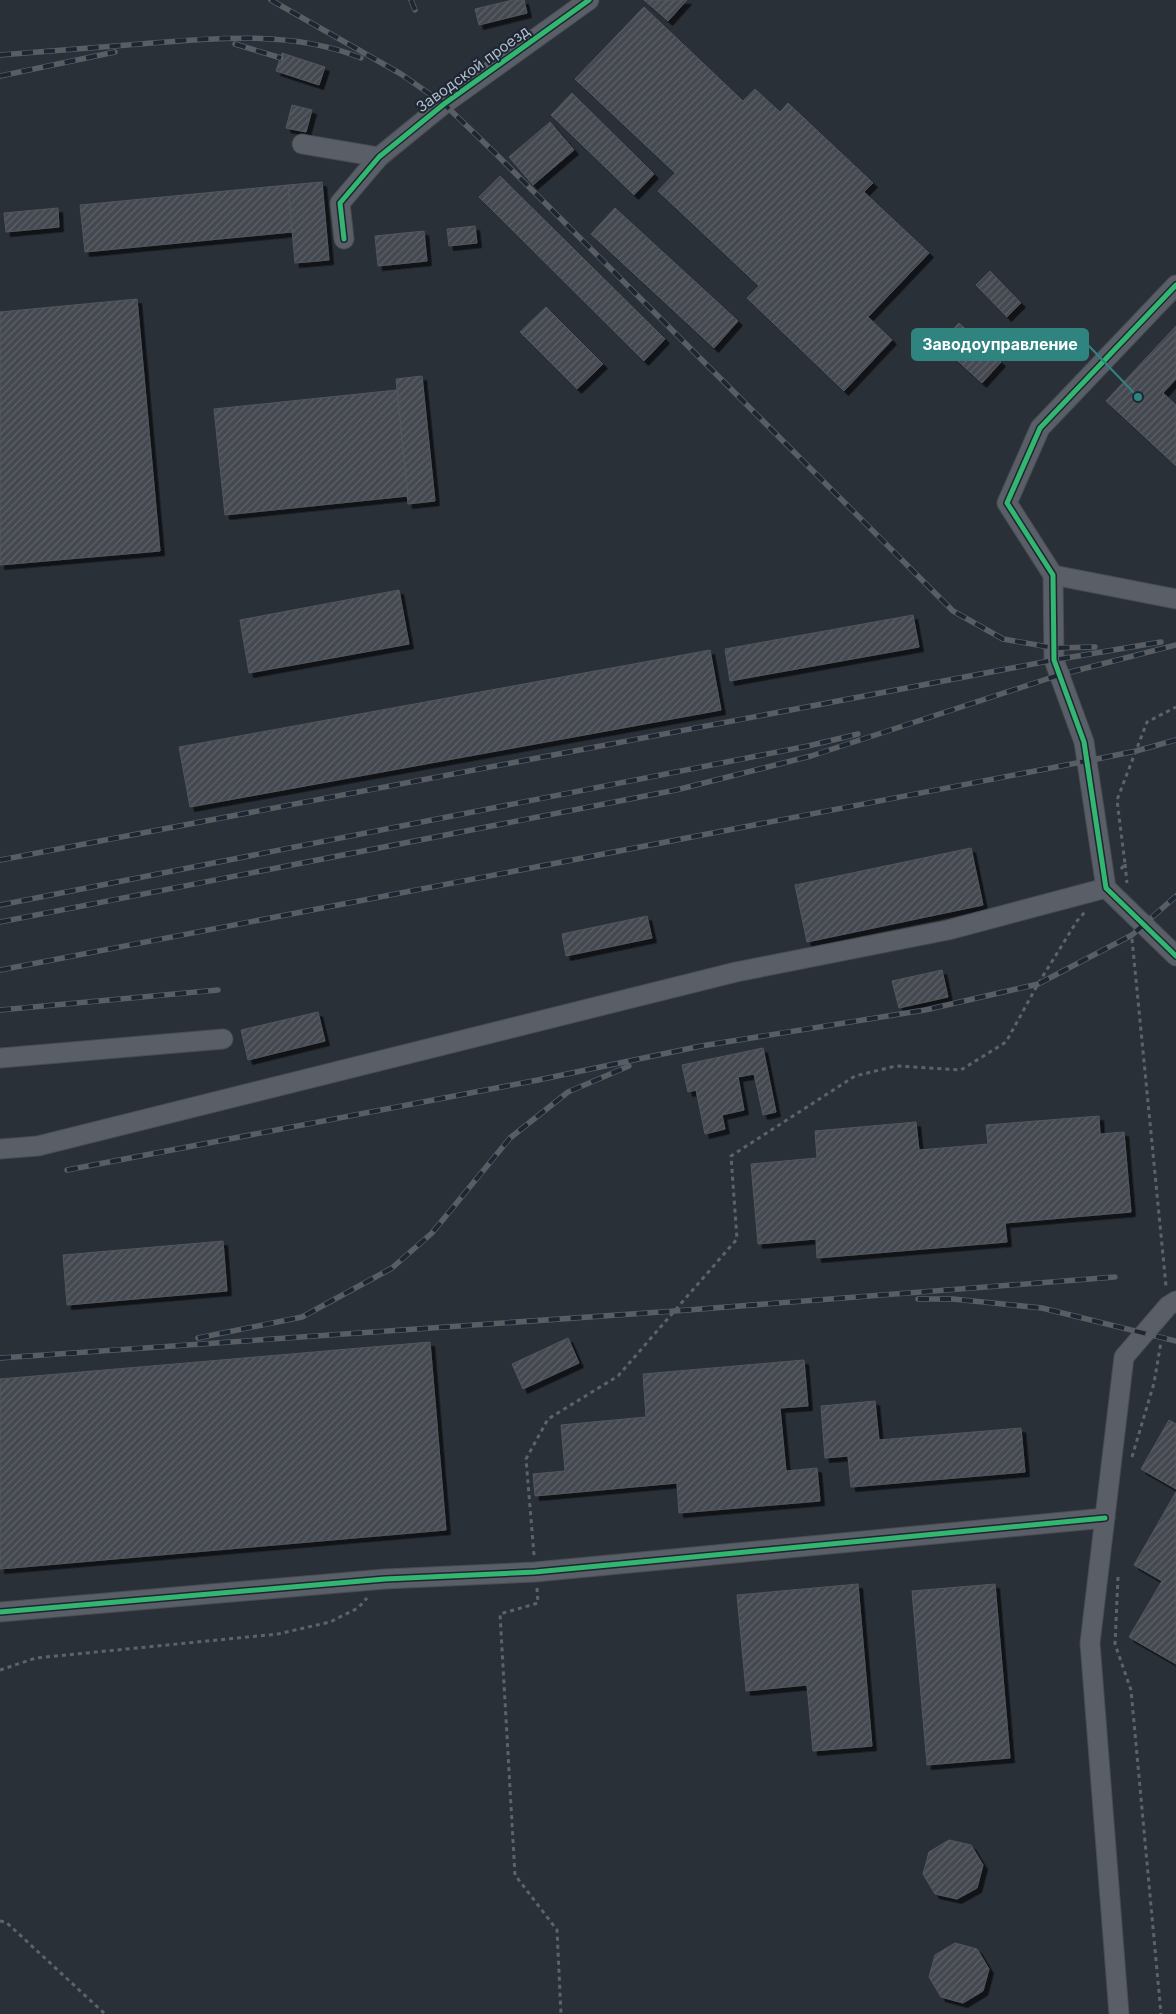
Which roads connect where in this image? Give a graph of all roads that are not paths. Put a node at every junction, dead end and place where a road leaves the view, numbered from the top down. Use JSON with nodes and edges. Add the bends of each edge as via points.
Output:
{"nodes":[{"id":1,"x":589,"y":0,"type":"edge"},
{"id":2,"x":302,"y":144,"type":"dead end"},
{"id":3,"x":379,"y":157,"type":"junction"},
{"id":4,"x":344,"y":239,"type":"dead end"},
{"id":5,"x":1176,"y":285,"type":"edge"},
{"id":6,"x":1053,"y":575,"type":"junction"},
{"id":7,"x":1176,"y":599,"type":"edge"},
{"id":8,"x":1106,"y":888,"type":"junction"},
{"id":9,"x":1176,"y":956,"type":"edge"},
{"id":10,"x":223,"y":1040,"type":"dead end"},
{"id":11,"x":0,"y":1058,"type":"edge"},
{"id":12,"x":0,"y":1149,"type":"edge"},
{"id":13,"x":1172,"y":1303,"type":"edge"},
{"id":14,"x":1105,"y":1518,"type":"junction"},
{"id":15,"x":0,"y":1612,"type":"edge"},
{"id":16,"x":1119,"y":2014,"type":"edge"}],
"edges":[{"from":1,"to":3,"type":"street","name":"Заводской проезд","via":[[444,104]]},
{"from":2,"to":3,"type":"street"},
{"from":3,"to":4,"type":"street","name":"Заводской проезд","via":[[340,203]]},
{"from":5,"to":6,"type":"street","via":[[1040,428],[1007,503]]},
{"from":6,"to":7,"type":"street"},
{"from":6,"to":8,"type":"street","via":[[1054,660],[1084,742]]},
{"from":8,"to":9,"type":"street"},
{"from":8,"to":12,"type":"street","via":[[948,930],[736,972],[38,1146]]},
{"from":10,"to":11,"type":"street"},
{"from":13,"to":14,"type":"street","via":[[1124,1357]]},
{"from":14,"to":15,"type":"street","via":[[535,1572],[385,1579]]},
{"from":14,"to":16,"type":"street","via":[[1090,1643]]}]}
